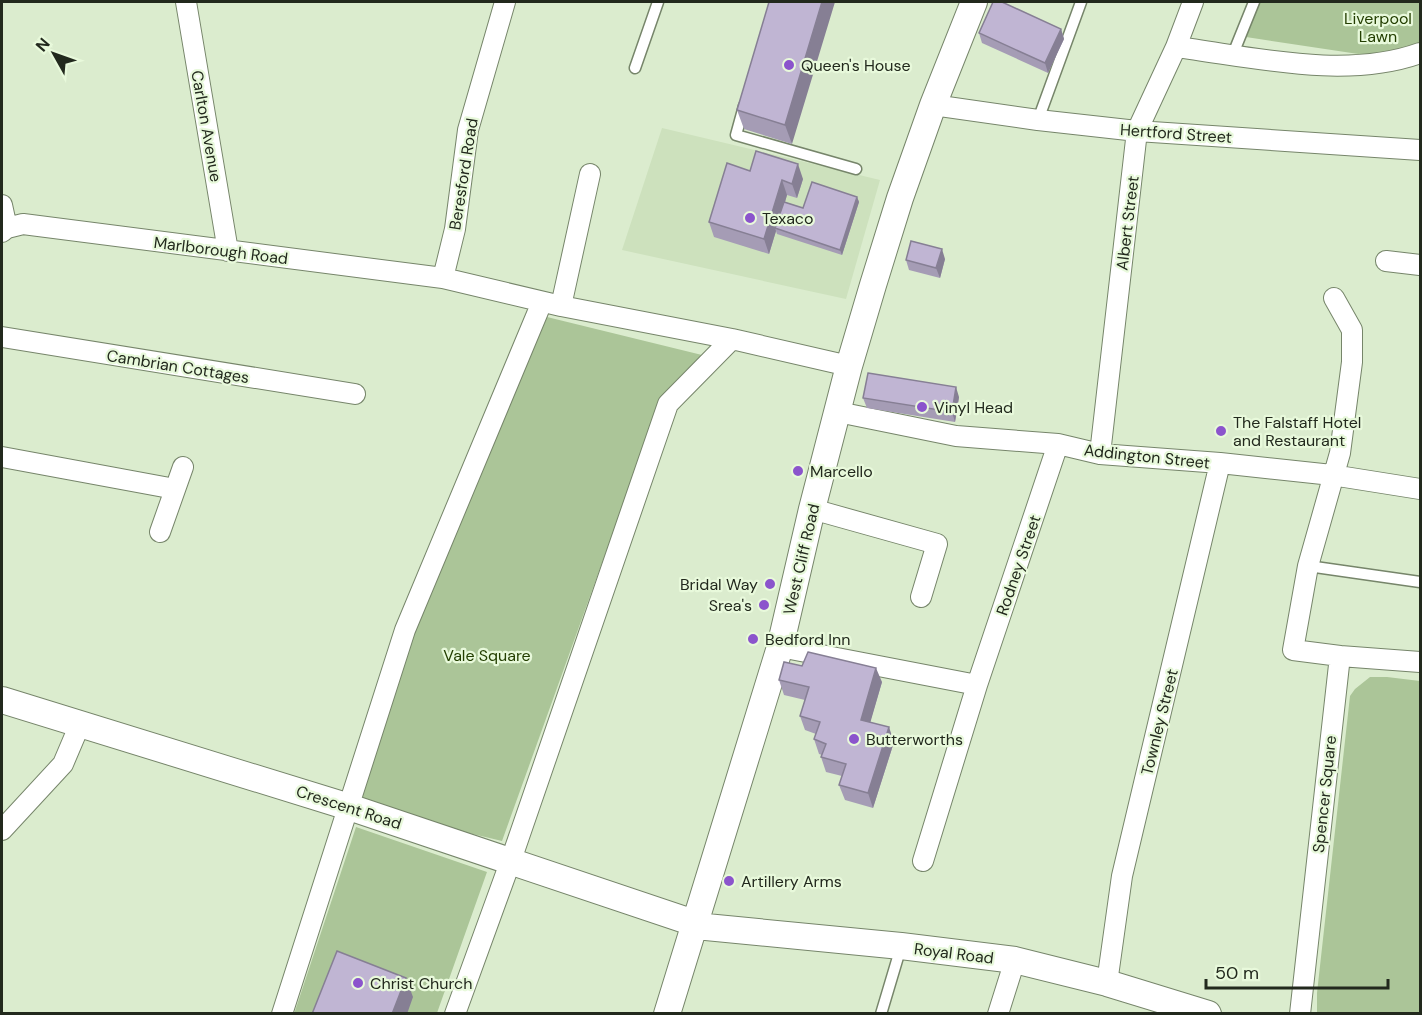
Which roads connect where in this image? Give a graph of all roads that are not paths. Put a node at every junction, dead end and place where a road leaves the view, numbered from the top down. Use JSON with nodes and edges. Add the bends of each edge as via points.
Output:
{"nodes":[{"id":1,"x":186,"y":2,"type":"edge"},
{"id":2,"x":505,"y":2,"type":"edge"},
{"id":3,"x":658,"y":2,"type":"edge"},
{"id":4,"x":974,"y":2,"type":"edge"},
{"id":5,"x":1081,"y":2,"type":"edge"},
{"id":6,"x":1193,"y":2,"type":"edge"},
{"id":7,"x":1254,"y":2,"type":"edge"},
{"id":8,"x":1176,"y":47,"type":"junction"},
{"id":9,"x":1420,"y":52,"type":"edge"},
{"id":10,"x":1233,"y":54,"type":"junction"},
{"id":11,"x":635,"y":68,"type":"dead end"},
{"id":12,"x":748,"y":91,"type":"edge"},
{"id":13,"x":933,"y":105,"type":"junction"},
{"id":14,"x":1038,"y":120,"type":"junction"},
{"id":15,"x":1137,"y":131,"type":"junction"},
{"id":16,"x":1420,"y":150,"type":"edge"},
{"id":17,"x":856,"y":169,"type":"dead end"},
{"id":18,"x":590,"y":174,"type":"dead end"},
{"id":19,"x":2,"y":206,"type":"edge"},
{"id":20,"x":4,"y":230,"type":"edge"},
{"id":21,"x":228,"y":251,"type":"junction"},
{"id":22,"x":1386,"y":261,"type":"dead end"},
{"id":23,"x":1420,"y":266,"type":"edge"},
{"id":24,"x":443,"y":278,"type":"junction"},
{"id":25,"x":1334,"y":298,"type":"dead end"},
{"id":26,"x":551,"y":304,"type":"junction"},
{"id":27,"x":2,"y":337,"type":"edge"},
{"id":28,"x":732,"y":339,"type":"junction"},
{"id":29,"x":849,"y":366,"type":"junction"},
{"id":30,"x":355,"y":394,"type":"dead end"},
{"id":31,"x":838,"y":412,"type":"junction"},
{"id":32,"x":1058,"y":444,"type":"junction"},
{"id":33,"x":1100,"y":454,"type":"junction"},
{"id":34,"x":2,"y":457,"type":"edge"},
{"id":35,"x":1220,"y":463,"type":"junction"},
{"id":36,"x":183,"y":466,"type":"dead end"},
{"id":37,"x":1332,"y":475,"type":"junction"},
{"id":38,"x":175,"y":489,"type":"junction"},
{"id":39,"x":1420,"y":489,"type":"edge"},
{"id":40,"x":812,"y":509,"type":"junction"},
{"id":41,"x":160,"y":532,"type":"dead end"},
{"id":42,"x":1308,"y":566,"type":"junction"},
{"id":43,"x":1420,"y":582,"type":"edge"},
{"id":44,"x":921,"y":597,"type":"dead end"},
{"id":45,"x":780,"y":647,"type":"junction"},
{"id":46,"x":1340,"y":656,"type":"junction"},
{"id":47,"x":1420,"y":662,"type":"edge"},
{"id":48,"x":977,"y":685,"type":"junction"},
{"id":49,"x":2,"y":700,"type":"edge"},
{"id":50,"x":80,"y":724,"type":"junction"},
{"id":51,"x":349,"y":807,"type":"junction"},
{"id":52,"x":2,"y":830,"type":"edge"},
{"id":53,"x":511,"y":860,"type":"junction"},
{"id":54,"x":923,"y":861,"type":"dead end"},
{"id":55,"x":695,"y":922,"type":"junction"},
{"id":56,"x":901,"y":946,"type":"junction"},
{"id":57,"x":1015,"y":960,"type":"junction"},
{"id":58,"x":1107,"y":983,"type":"junction"},
{"id":59,"x":282,"y":1014,"type":"edge"},
{"id":60,"x":455,"y":1014,"type":"edge"},
{"id":61,"x":667,"y":1014,"type":"edge"},
{"id":62,"x":881,"y":1014,"type":"edge"},
{"id":63,"x":998,"y":1014,"type":"edge"},
{"id":64,"x":1208,"y":1014,"type":"edge"},
{"id":65,"x":1300,"y":1014,"type":"edge"}],
"edges":[{"from":1,"to":21,"type":"street","name":"Carlton Avenue"},
{"from":2,"to":24,"type":"street","name":"Beresford Road","via":[[468,130],[455,229]]},
{"from":3,"to":11,"type":"lane"},
{"from":4,"to":13,"type":"street","name":"West Cliff Road"},
{"from":5,"to":14,"type":"lane"},
{"from":6,"to":8,"type":"street","name":"Albert Street"},
{"from":7,"to":10,"type":"lane"},
{"from":8,"to":10,"type":"street"},
{"from":8,"to":15,"type":"street","name":"Albert Street"},
{"from":9,"to":10,"type":"street","via":[[1380,63],[1356,64],[1296,63]]},
{"from":12,"to":17,"type":"lane","via":[[736,135]]},
{"from":13,"to":14,"type":"street","name":"Hertford Street"},
{"from":13,"to":29,"type":"street","name":"West Cliff Road"},
{"from":14,"to":15,"type":"street","name":"Hertford Street"},
{"from":15,"to":16,"type":"street","name":"Hertford Street"},
{"from":15,"to":33,"type":"street","name":"Albert Street"},
{"from":18,"to":26,"type":"street"},
{"from":19,"to":20,"type":"street"},
{"from":20,"to":21,"type":"street","name":"Marlborough Road","via":[[23,225]]},
{"from":21,"to":24,"type":"street","name":"Marlborough Road"},
{"from":22,"to":23,"type":"street"},
{"from":24,"to":26,"type":"street"},
{"from":25,"to":37,"type":"street","via":[[1352,330],[1353,346],[1340,453]]},
{"from":26,"to":28,"type":"street"},
{"from":26,"to":51,"type":"street","via":[[405,630]]},
{"from":27,"to":30,"type":"street","name":"Cambrian Cottages"},
{"from":28,"to":29,"type":"street"},
{"from":28,"to":53,"type":"street","via":[[668,404]]},
{"from":29,"to":31,"type":"street","name":"West Cliff Road"},
{"from":31,"to":32,"type":"street","name":"Addington Street","via":[[956,436]]},
{"from":31,"to":40,"type":"street","name":"West Cliff Road"},
{"from":32,"to":33,"type":"street","name":"Addington Street"},
{"from":32,"to":48,"type":"street","name":"Rodney Street"},
{"from":33,"to":35,"type":"street","name":"Addington Street"},
{"from":34,"to":38,"type":"street"},
{"from":35,"to":37,"type":"street","name":"Addington Street"},
{"from":35,"to":58,"type":"street","name":"Townley Street","via":[[1122,876]]},
{"from":36,"to":38,"type":"street"},
{"from":37,"to":39,"type":"street","name":"Addington Street"},
{"from":37,"to":42,"type":"street"},
{"from":38,"to":41,"type":"street"},
{"from":40,"to":44,"type":"street","via":[[937,544]]},
{"from":40,"to":45,"type":"street","name":"West Cliff Road"},
{"from":42,"to":43,"type":"lane"},
{"from":42,"to":46,"type":"street","via":[[1293,650]]},
{"from":45,"to":48,"type":"street"},
{"from":45,"to":55,"type":"street","name":"West Cliff Road"},
{"from":46,"to":47,"type":"street"},
{"from":46,"to":65,"type":"street","name":"Spencer Square"},
{"from":48,"to":54,"type":"street","name":"Rodney Street"},
{"from":49,"to":50,"type":"street","name":"Crescent Road"},
{"from":50,"to":51,"type":"street","name":"Crescent Road"},
{"from":50,"to":52,"type":"street","via":[[63,765]]},
{"from":51,"to":53,"type":"street","name":"Crescent Road"},
{"from":51,"to":59,"type":"street"},
{"from":53,"to":55,"type":"street","name":"Crescent Road"},
{"from":53,"to":60,"type":"street"},
{"from":55,"to":56,"type":"street","name":"Royal Road","via":[[706,927]]},
{"from":55,"to":61,"type":"street","name":"West Cliff Road"},
{"from":56,"to":57,"type":"street","name":"Royal Road"},
{"from":56,"to":62,"type":"lane"},
{"from":57,"to":58,"type":"street","name":"Royal Road"},
{"from":57,"to":63,"type":"street"},
{"from":58,"to":64,"type":"street","name":"Royal Road"}]}
